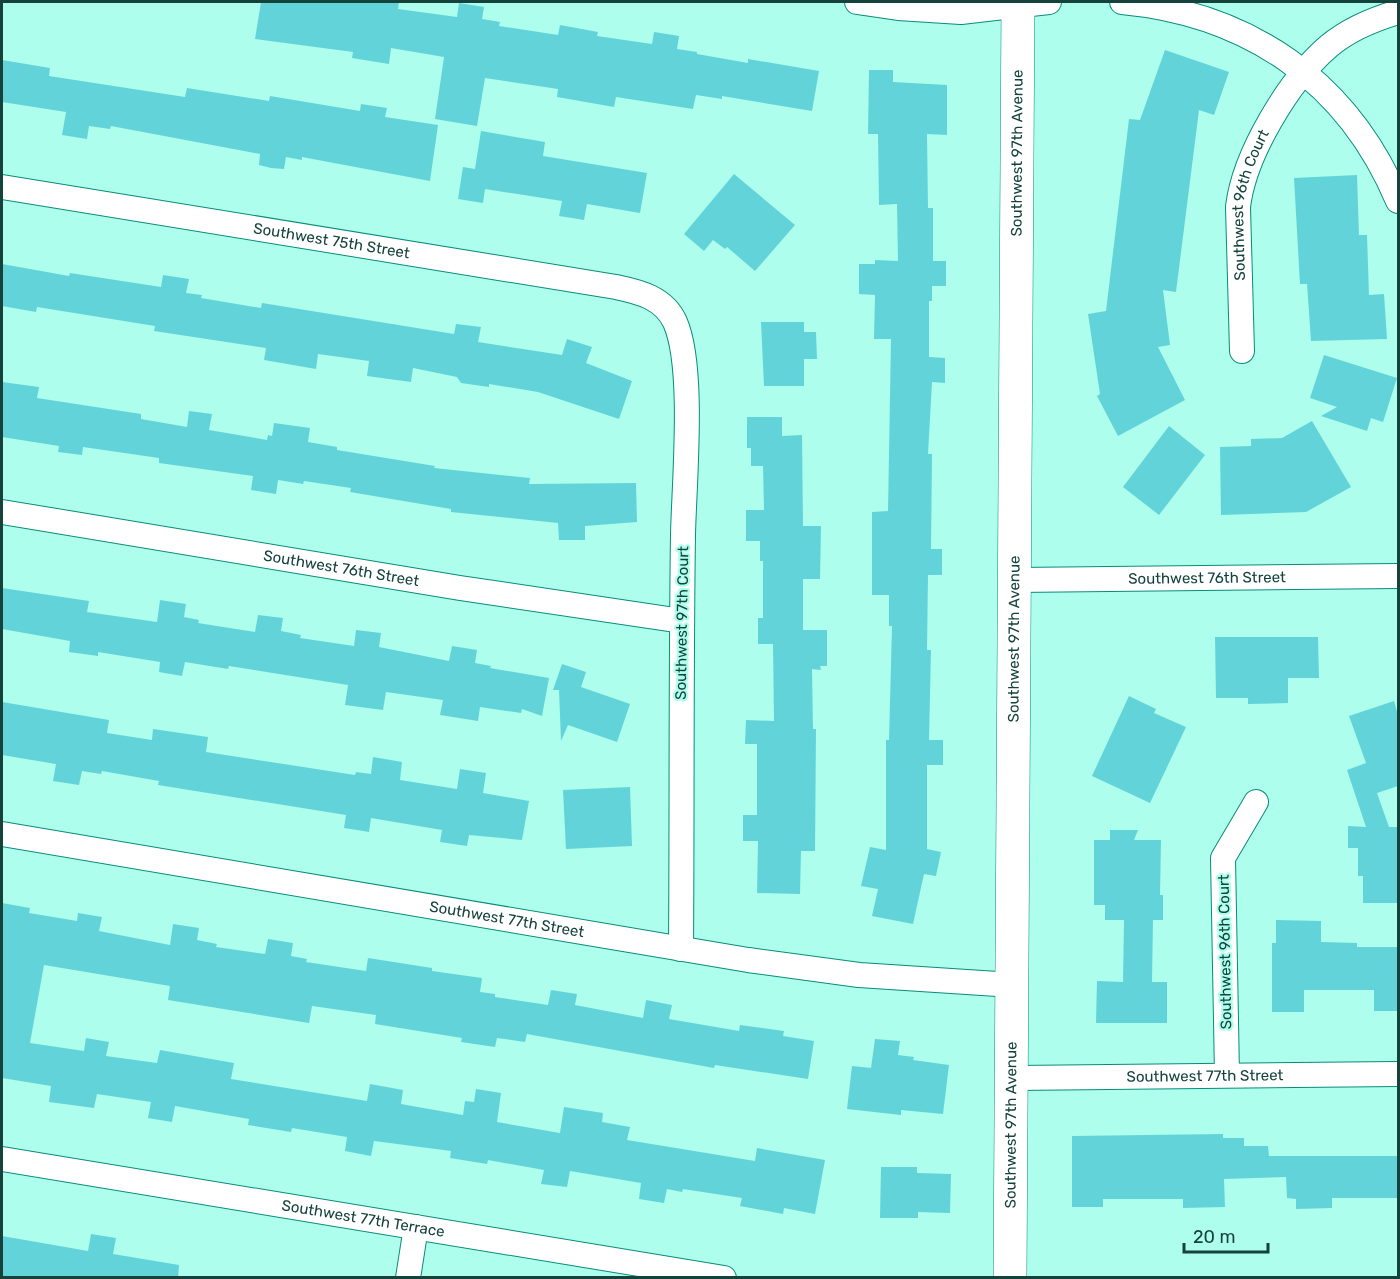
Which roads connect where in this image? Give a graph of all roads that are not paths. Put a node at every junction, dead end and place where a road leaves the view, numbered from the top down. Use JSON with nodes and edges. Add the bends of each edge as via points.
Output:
{"nodes":[{"id":1,"x":857,"y":2,"type":"edge"},
{"id":2,"x":1122,"y":2,"type":"edge"},
{"id":3,"x":1028,"y":3,"type":"edge"},
{"id":4,"x":1398,"y":12,"type":"edge"},
{"id":5,"x":1304,"y":70,"type":"junction"},
{"id":6,"x":2,"y":187,"type":"edge"},
{"id":7,"x":1398,"y":201,"type":"edge"},
{"id":8,"x":661,"y":303,"type":"joint"},
{"id":9,"x":1242,"y":351,"type":"dead end"},
{"id":10,"x":2,"y":512,"type":"edge"},
{"id":11,"x":1398,"y":576,"type":"edge"},
{"id":12,"x":1015,"y":580,"type":"junction"},
{"id":13,"x":682,"y":621,"type":"junction"},
{"id":14,"x":1256,"y":802,"type":"dead end"},
{"id":15,"x":2,"y":834,"type":"edge"},
{"id":16,"x":681,"y":949,"type":"junction"},
{"id":17,"x":1013,"y":985,"type":"junction"},
{"id":18,"x":1398,"y":1074,"type":"edge"},
{"id":19,"x":1227,"y":1075,"type":"junction"},
{"id":20,"x":1013,"y":1078,"type":"junction"},
{"id":21,"x":2,"y":1159,"type":"edge"},
{"id":22,"x":416,"y":1227,"type":"junction"},
{"id":23,"x":408,"y":1278,"type":"edge"},
{"id":24,"x":724,"y":1278,"type":"edge"},
{"id":25,"x":1010,"y":1278,"type":"edge"}],
"edges":[{"from":1,"to":3,"type":"street","via":[[960,12]]},
{"from":2,"to":5,"type":"street","via":[[1165,8],[1230,28]]},
{"from":3,"to":12,"type":"street","name":"Southwest 97th Avenue"},
{"from":4,"to":5,"type":"street","name":"Southwest 96th Court","via":[[1347,33]]},
{"from":5,"to":7,"type":"street","via":[[1359,129],[1374,150]]},
{"from":5,"to":9,"type":"street","name":"Southwest 96th Court","via":[[1261,140],[1239,196]]},
{"from":6,"to":8,"type":"street","name":"Southwest 75th Street","via":[[616,287]]},
{"from":8,"to":13,"type":"street","name":"Southwest 97th Court","via":[[678,331],[685,380]]},
{"from":10,"to":13,"type":"street","name":"Southwest 76th Street"},
{"from":11,"to":12,"type":"street","name":"Southwest 76th Street"},
{"from":12,"to":17,"type":"street","name":"Southwest 97th Avenue"},
{"from":13,"to":16,"type":"street","name":"Southwest 97th Court"},
{"from":14,"to":19,"type":"street","name":"Southwest 96th Court","via":[[1223,858]]},
{"from":15,"to":16,"type":"street","name":"Southwest 77th Street"},
{"from":16,"to":17,"type":"street","name":"Southwest 77th Street","via":[[859,975]]},
{"from":17,"to":20,"type":"street","name":"Southwest 97th Avenue"},
{"from":18,"to":19,"type":"street","name":"Southwest 77th Street"},
{"from":19,"to":20,"type":"street","name":"Southwest 77th Street"},
{"from":20,"to":25,"type":"street","name":"Southwest 97th Avenue"},
{"from":21,"to":22,"type":"street","name":"Southwest 77th Terrace"},
{"from":22,"to":23,"type":"street"},
{"from":22,"to":24,"type":"street","name":"Southwest 77th Terrace"}]}
